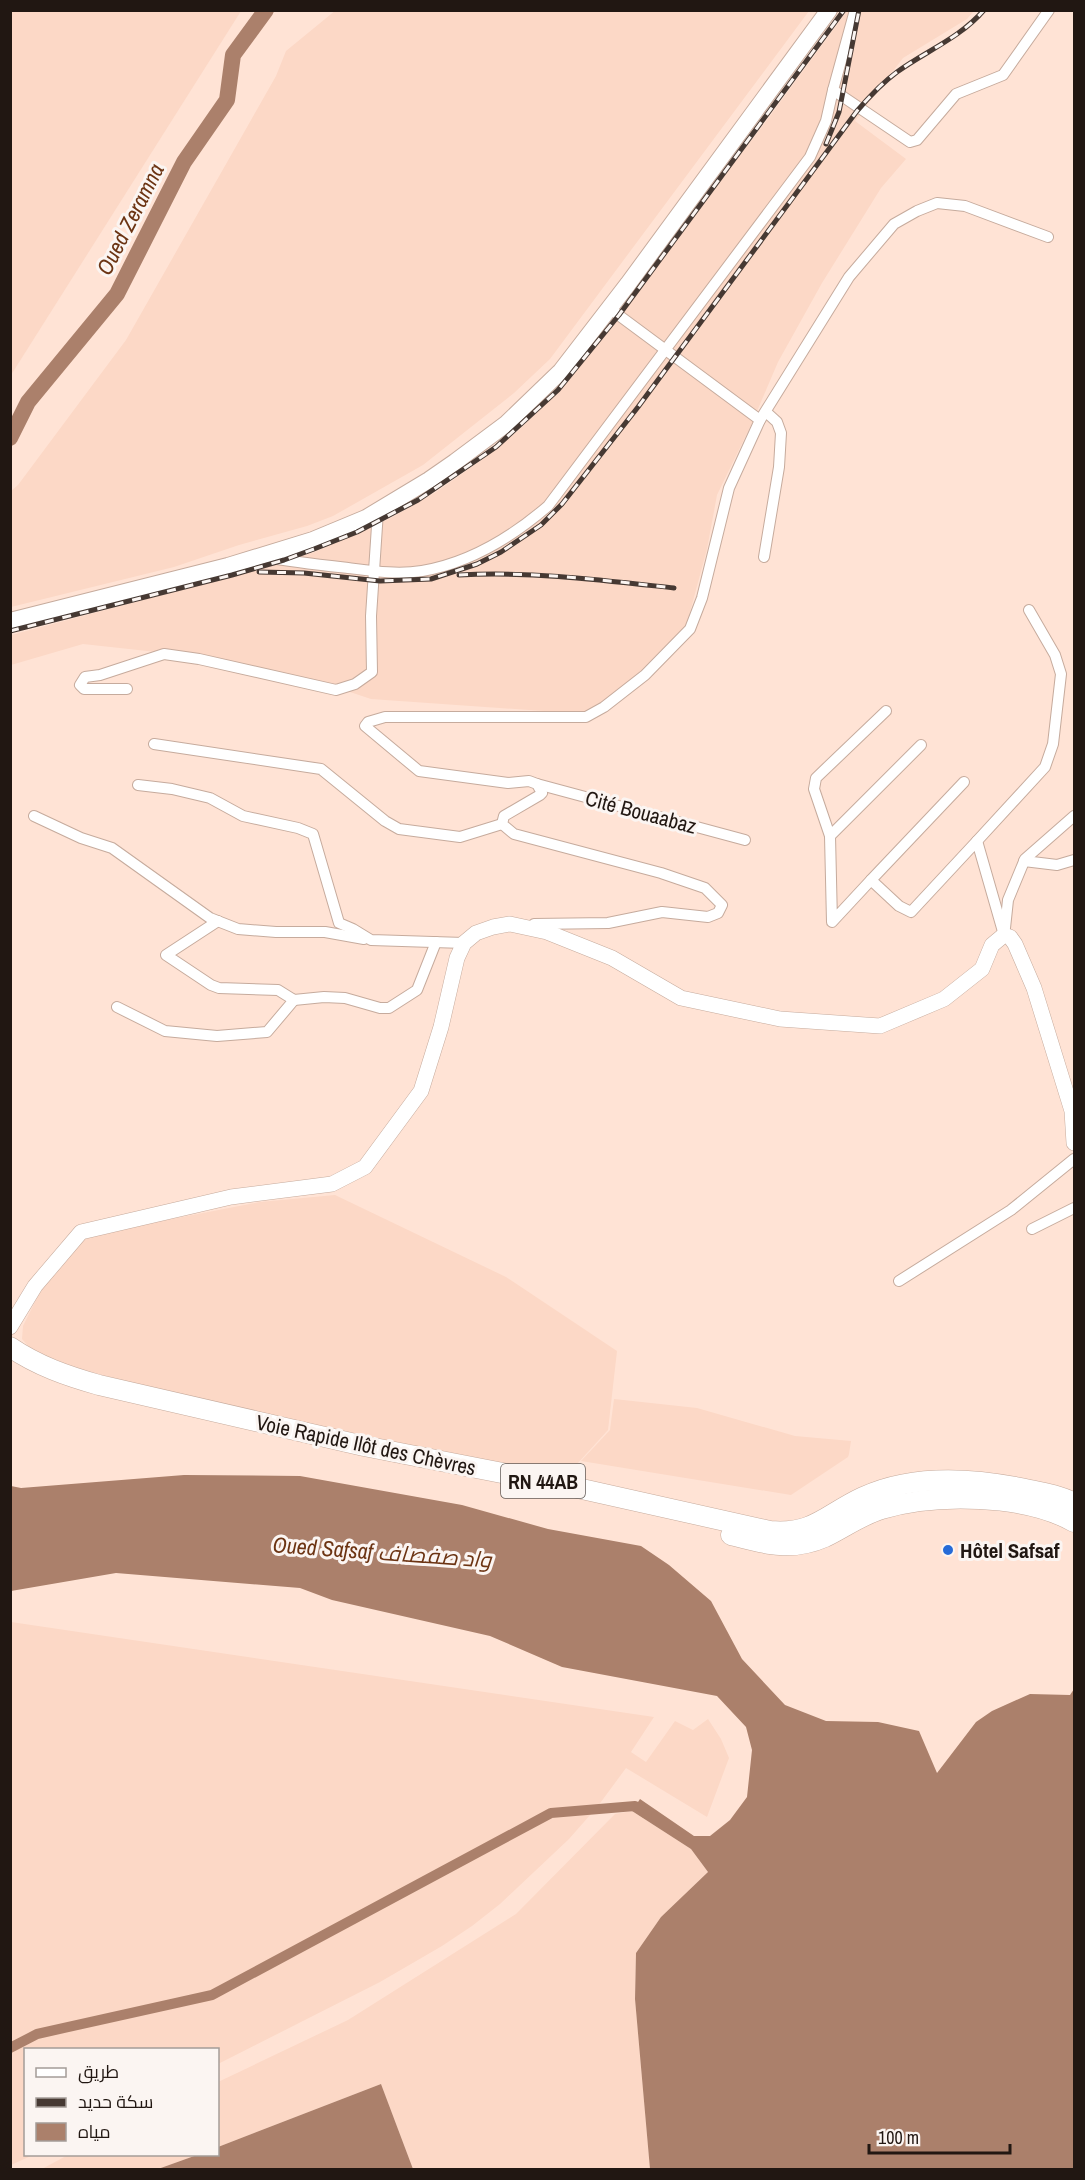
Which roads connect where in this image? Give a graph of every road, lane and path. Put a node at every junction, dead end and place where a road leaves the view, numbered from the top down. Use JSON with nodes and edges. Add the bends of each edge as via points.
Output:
{"nodes":[{"id":1,"x":829,"y":10,"type":"edge"},
{"id":2,"x":855,"y":10,"type":"edge"},
{"id":3,"x":1048,"y":10,"type":"edge"},
{"id":4,"x":833,"y":90,"type":"junction"},
{"id":5,"x":1048,"y":237,"type":"dead end"},
{"id":6,"x":609,"y":308,"type":"junction"},
{"id":7,"x":666,"y":349,"type":"junction"},
{"id":8,"x":763,"y":416,"type":"junction"},
{"id":9,"x":378,"y":511,"type":"junction"},
{"id":10,"x":262,"y":556,"type":"junction"},
{"id":11,"x":764,"y":557,"type":"dead end"},
{"id":12,"x":373,"y":571,"type":"junction"},
{"id":13,"x":1029,"y":610,"type":"dead end"},
{"id":14,"x":10,"y":621,"type":"edge"},
{"id":15,"x":128,"y":689,"type":"dead end"},
{"id":16,"x":886,"y":711,"type":"dead end"},
{"id":17,"x":154,"y":744,"type":"dead end"},
{"id":18,"x":921,"y":745,"type":"dead end"},
{"id":19,"x":964,"y":782,"type":"dead end"},
{"id":20,"x":537,"y":784,"type":"junction"},
{"id":21,"x":138,"y":785,"type":"dead end"},
{"id":22,"x":34,"y":816,"type":"dead end"},
{"id":23,"x":1074,"y":816,"type":"edge"},
{"id":24,"x":502,"y":824,"type":"junction"},
{"id":25,"x":831,"y":836,"type":"junction"},
{"id":26,"x":745,"y":840,"type":"dead end"},
{"id":27,"x":976,"y":841,"type":"junction"},
{"id":28,"x":1074,"y":860,"type":"edge"},
{"id":29,"x":1024,"y":861,"type":"junction"},
{"id":30,"x":871,"y":880,"type":"junction"},
{"id":31,"x":219,"y":921,"type":"junction"},
{"id":32,"x":510,"y":924,"type":"junction"},
{"id":33,"x":1004,"y":935,"type":"junction"},
{"id":34,"x":370,"y":940,"type":"junction"},
{"id":35,"x":436,"y":942,"type":"junction"},
{"id":36,"x":464,"y":943,"type":"junction"},
{"id":37,"x":294,"y":1000,"type":"junction"},
{"id":38,"x":117,"y":1007,"type":"dead end"},
{"id":39,"x":1073,"y":1106,"type":"edge"},
{"id":40,"x":1074,"y":1143,"type":"edge"},
{"id":41,"x":1074,"y":1159,"type":"edge"},
{"id":42,"x":1074,"y":1208,"type":"edge"},
{"id":43,"x":1032,"y":1229,"type":"dead end"},
{"id":44,"x":899,"y":1281,"type":"dead end"},
{"id":45,"x":10,"y":1326,"type":"edge"},
{"id":46,"x":10,"y":1347,"type":"edge"},
{"id":47,"x":10,"y":1360,"type":"edge"},
{"id":48,"x":1074,"y":1503,"type":"edge"},
{"id":49,"x":1074,"y":1522,"type":"edge"}],
"edges":[{"from":1,"to":6,"type":"main road"},
{"from":2,"to":4,"type":"street"},
{"from":3,"to":4,"type":"street","via":[[1003,75],[956,94],[917,140],[910,141]]},
{"from":4,"to":7,"type":"street","via":[[826,122],[810,157]]},
{"from":5,"to":8,"type":"street","via":[[965,206],[937,203],[894,224],[849,277]]},
{"from":6,"to":7,"type":"street"},
{"from":6,"to":9,"type":"main road","via":[[561,371],[506,424],[429,480]]},
{"from":7,"to":8,"type":"street"},
{"from":7,"to":12,"type":"street","via":[[558,495],[531,520],[483,551],[451,564],[421,571]]},
{"from":8,"to":11,"type":"street","via":[[777,422],[781,433]]},
{"from":8,"to":20,"type":"street","name":"Cité Bouaabaz","via":[[729,488],[702,598],[690,629],[645,675],[604,707],[586,717],[385,717],[365,726],[419,771]]},
{"from":9,"to":10,"type":"main road","via":[[313,540]]},
{"from":9,"to":12,"type":"street"},
{"from":10,"to":12,"type":"street"},
{"from":10,"to":14,"type":"main road"},
{"from":12,"to":15,"type":"street","via":[[372,672],[355,684],[336,690],[164,654],[85,677],[80,685],[84,689]]},
{"from":13,"to":27,"type":"street","via":[[1055,655],[1061,674],[1053,744],[1045,767]]},
{"from":16,"to":25,"type":"street","via":[[816,778],[814,789]]},
{"from":17,"to":24,"type":"street","via":[[321,769],[399,829],[460,837]]},
{"from":18,"to":25,"type":"street"},
{"from":19,"to":30,"type":"street"},
{"from":20,"to":24,"type":"street","via":[[542,793],[504,816]]},
{"from":20,"to":26,"type":"street","name":"Cité Bouaabaz"},
{"from":21,"to":34,"type":"street","via":[[210,798],[243,816],[313,834],[339,924]]},
{"from":22,"to":31,"type":"street","via":[[112,848],[188,904]]},
{"from":23,"to":29,"type":"street"},
{"from":24,"to":32,"type":"street","via":[[514,834],[705,888],[722,904],[718,913],[708,917],[662,912],[608,923]]},
{"from":25,"to":30,"type":"street","via":[[832,922]]},
{"from":27,"to":30,"type":"street","via":[[911,912]]},
{"from":27,"to":33,"type":"street"},
{"from":28,"to":29,"type":"street","via":[[1057,865]]},
{"from":29,"to":33,"type":"street","via":[[1008,900]]},
{"from":31,"to":34,"type":"street","via":[[238,928],[325,932]]},
{"from":31,"to":37,"type":"street","via":[[166,955],[219,988],[278,990]]},
{"from":32,"to":33,"type":"street","via":[[547,932],[612,958],[681,998],[780,1019],[880,1026],[944,999],[982,969],[992,945]]},
{"from":32,"to":36,"type":"street","via":[[476,933]]},
{"from":33,"to":39,"type":"street","via":[[1015,944],[1034,988]]},
{"from":34,"to":35,"type":"street"},
{"from":35,"to":36,"type":"street"},
{"from":35,"to":37,"type":"street","via":[[417,990],[389,1008],[345,998]]},
{"from":36,"to":45,"type":"street","via":[[421,1091],[365,1167],[332,1184],[231,1197],[81,1232],[34,1286]]},
{"from":37,"to":38,"type":"street","via":[[267,1032],[218,1036],[165,1030]]},
{"from":39,"to":40,"type":"street"},
{"from":41,"to":44,"type":"street","via":[[1011,1210]]},
{"from":42,"to":43,"type":"street"},
{"from":46,"to":48,"type":"highway","name":"Voie Rapide Ilôt des Chèvres","number":"RN 44AB","via":[[60,1374],[99,1385],[353,1444],[770,1531],[804,1529],[864,1496],[921,1481],[1004,1484]]},
{"from":47,"to":49,"type":"highway","name":"Voie Rapide Ilôt des Chèvres","number":"RN 44AB","via":[[84,1393],[219,1426],[644,1514],[780,1547],[824,1537],[880,1509],[938,1500],[973,1498],[1013,1503]]}]}
